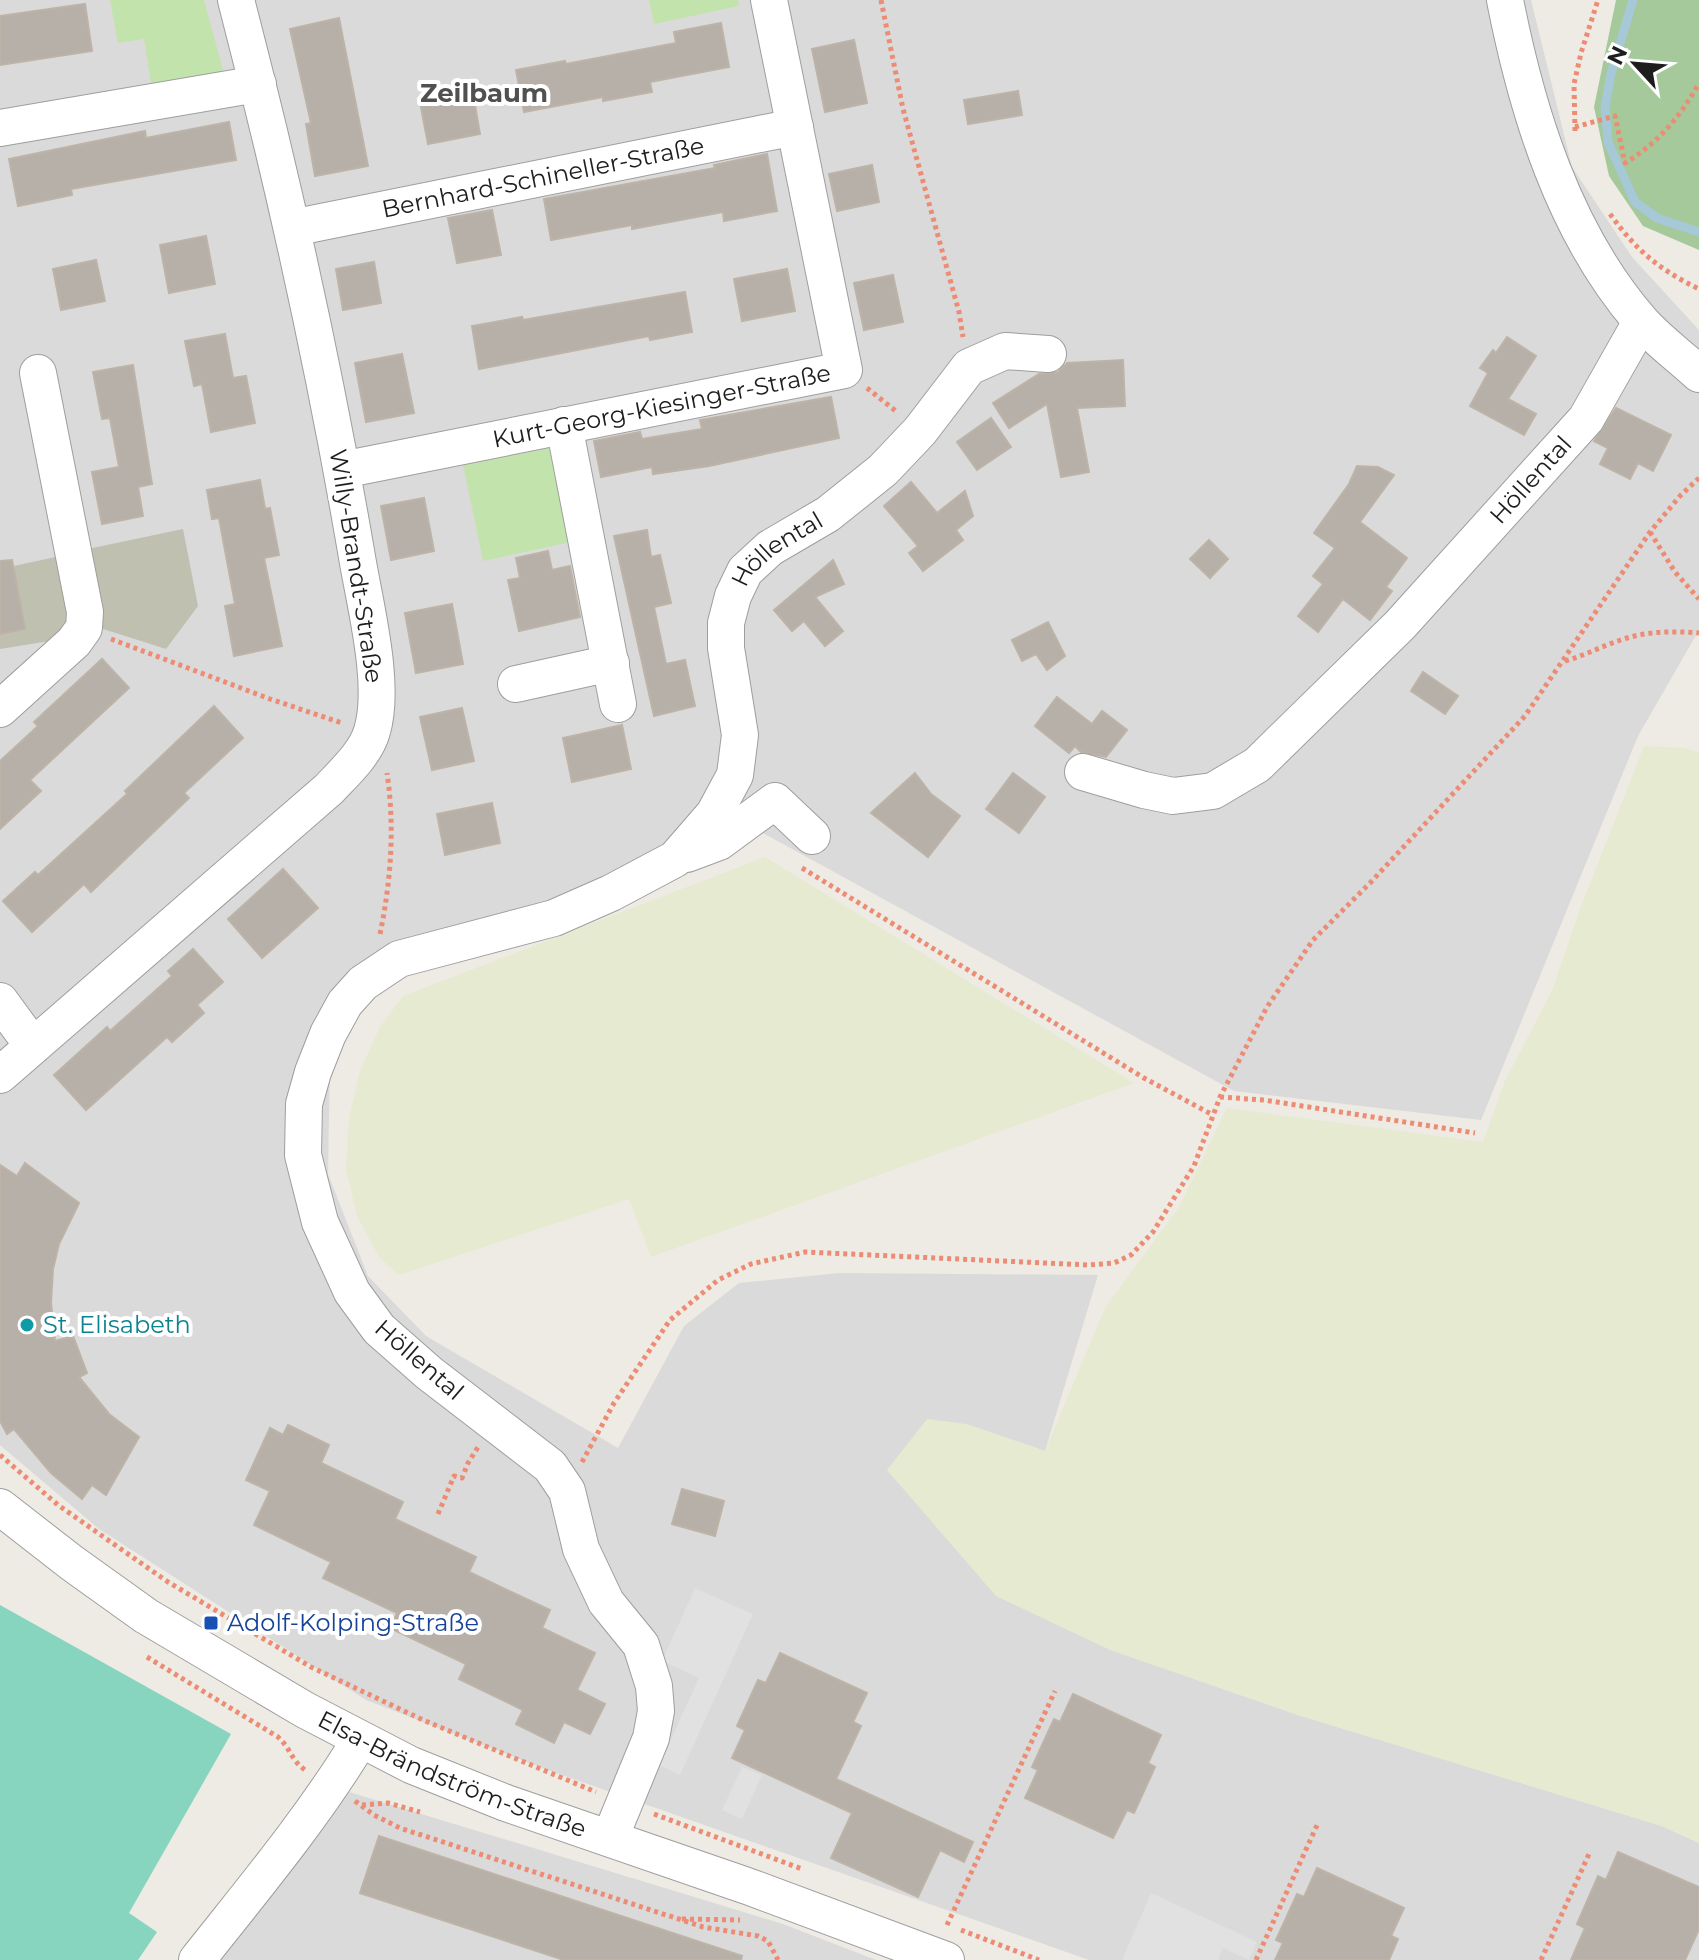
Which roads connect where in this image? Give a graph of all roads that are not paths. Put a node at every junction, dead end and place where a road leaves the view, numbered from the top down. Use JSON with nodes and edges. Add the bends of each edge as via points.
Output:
{"nodes":[{"id":1,"x":236,"y":0,"type":"edge"},
{"id":2,"x":769,"y":0,"type":"edge"},
{"id":3,"x":1505,"y":0,"type":"edge"},
{"id":4,"x":258,"y":84,"type":"junction"},
{"id":5,"x":795,"y":127,"type":"junction"},
{"id":6,"x":0,"y":128,"type":"edge"},
{"id":7,"x":292,"y":228,"type":"junction"},
{"id":8,"x":1641,"y":322,"type":"junction"},
{"id":9,"x":1048,"y":354,"type":"dead end"},
{"id":10,"x":38,"y":373,"type":"dead end"},
{"id":11,"x":1699,"y":374,"type":"edge"},
{"id":12,"x":564,"y":425,"type":"junction"},
{"id":13,"x":342,"y":470,"type":"junction"},
{"id":14,"x":611,"y":663,"type":"junction"},
{"id":15,"x":516,"y":684,"type":"dead end"},
{"id":16,"x":618,"y":704,"type":"dead end"},
{"id":17,"x":0,"y":709,"type":"edge"},
{"id":18,"x":1083,"y":772,"type":"dead end"},
{"id":19,"x":806,"y":851,"type":"road end"},
{"id":20,"x":675,"y":859,"type":"junction"},
{"id":21,"x":0,"y":1001,"type":"edge"},
{"id":22,"x":33,"y":1046,"type":"junction"},
{"id":23,"x":0,"y":1075,"type":"edge"},
{"id":24,"x":0,"y":1507,"type":"edge"},
{"id":25,"x":360,"y":1740,"type":"junction"},
{"id":26,"x":610,"y":1838,"type":"junction"},
{"id":27,"x":947,"y":1942,"type":"edge"},
{"id":28,"x":197,"y":1960,"type":"edge"}],
"edges":[{"from":1,"to":4,"type":"street","name":"Willy-Brandt-Straße"},
{"from":2,"to":5,"type":"street","name":"Kurt-Georg-Kiesinger-Straße"},
{"from":3,"to":8,"type":"street","via":[[1541,137],[1578,226]]},
{"from":4,"to":6,"type":"street"},
{"from":4,"to":7,"type":"street","name":"Willy-Brandt-Straße"},
{"from":5,"to":7,"type":"street","name":"Bernhard-Schineller-Straße"},
{"from":5,"to":12,"type":"street","name":"Kurt-Georg-Kiesinger-Straße","via":[[844,370]]},
{"from":7,"to":13,"type":"street","name":"Willy-Brandt-Straße"},
{"from":8,"to":11,"type":"street"},
{"from":8,"to":18,"type":"street","name":"Höllental","via":[[1586,419],[1400,625],[1257,765],[1213,791],[1173,796]]},
{"from":9,"to":20,"type":"street","name":"Höllental","via":[[1005,351],[969,367],[883,470],[745,571],[726,623],[740,735],[735,775],[714,814]]},
{"from":10,"to":17,"type":"street","via":[[84,628]]},
{"from":12,"to":13,"type":"street","name":"Kurt-Georg-Kiesinger-Straße"},
{"from":12,"to":14,"type":"street"},
{"from":13,"to":22,"type":"street","name":"Willy-Brandt-Straße","via":[[375,668],[372,733],[329,789]]},
{"from":14,"to":15,"type":"street"},
{"from":14,"to":16,"type":"street"},
{"from":19,"to":20,"type":"street","name":"Höllental","via":[[775,801],[719,842]]},
{"from":20,"to":26,"type":"street","name":"Höllental","via":[[554,918],[399,959],[373,975],[345,1003],[328,1034],[304,1104],[303,1155],[320,1222],[352,1292],[379,1329],[429,1373],[550,1466],[567,1491],[581,1549],[606,1602],[641,1645],[656,1711],[651,1738]]},
{"from":21,"to":22,"type":"street"},
{"from":22,"to":23,"type":"street","name":"Willy-Brandt-Straße"},
{"from":24,"to":25,"type":"street","name":"Elsa-Brändström-Straße","via":[[146,1616]]},
{"from":25,"to":26,"type":"street","name":"Elsa-Brändström-Straße","via":[[506,1803]]},
{"from":25,"to":28,"type":"street","via":[[301,1830]]},
{"from":26,"to":27,"type":"street","name":"Elsa-Brändström-Straße"}]}
